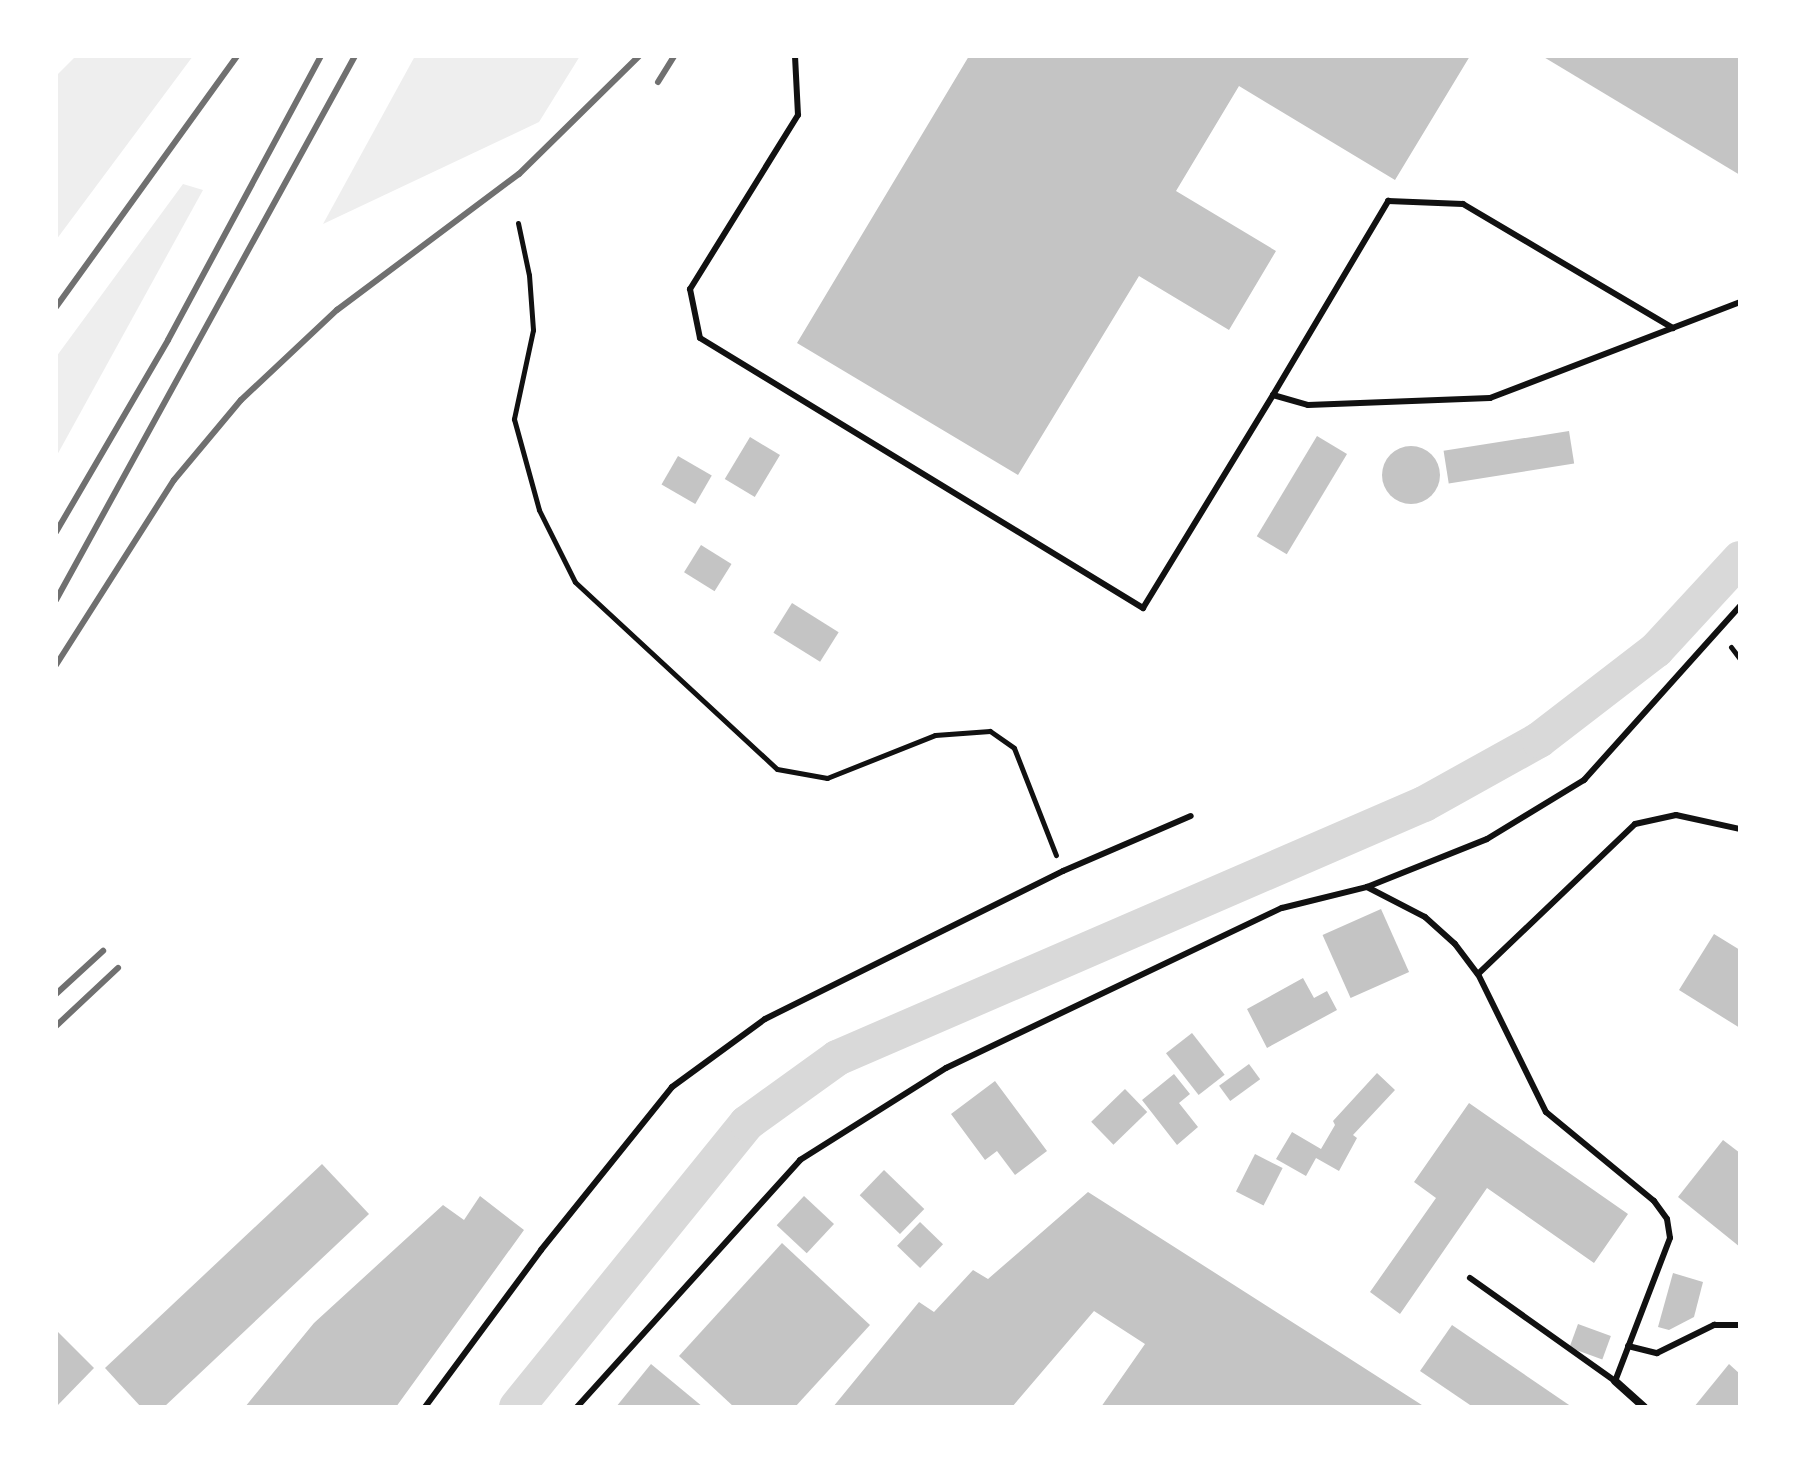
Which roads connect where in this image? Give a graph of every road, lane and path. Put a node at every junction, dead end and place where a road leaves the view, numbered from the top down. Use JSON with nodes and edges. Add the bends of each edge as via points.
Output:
{"nodes":[{"id":1,"x":795,"y":56,"type":"edge"},
{"id":2,"x":518,"y":223,"type":"dead end"},
{"id":3,"x":1740,"y":302,"type":"edge"},
{"id":4,"x":1673,"y":328,"type":"junction"},
{"id":5,"x":1273,"y":395,"type":"junction"},
{"id":6,"x":1740,"y":606,"type":"edge"},
{"id":7,"x":1191,"y":816,"type":"dead end"},
{"id":8,"x":1740,"y":829,"type":"edge"},
{"id":9,"x":1063,"y":871,"type":"junction"},
{"id":10,"x":1367,"y":887,"type":"junction"},
{"id":11,"x":1478,"y":974,"type":"junction"},
{"id":12,"x":1470,"y":1278,"type":"dead end"},
{"id":13,"x":1740,"y":1325,"type":"edge"},
{"id":14,"x":1628,"y":1346,"type":"junction"},
{"id":15,"x":1615,"y":1381,"type":"junction"},
{"id":16,"x":425,"y":1407,"type":"edge"},
{"id":17,"x":577,"y":1407,"type":"edge"},
{"id":18,"x":1644,"y":1407,"type":"edge"}],
"edges":[{"from":1,"to":5,"type":"lane","via":[[798,115],[690,289],[700,338],[1143,608]]},
{"from":2,"to":9,"type":"path","via":[[533,330],[514,419],[539,510],[575,582],[777,769],[827,778],[935,735],[990,731],[1014,748]]},
{"from":3,"to":4,"type":"lane"},
{"from":4,"to":5,"type":"lane","via":[[1490,398],[1308,405]]},
{"from":4,"to":5,"type":"lane","via":[[1463,204],[1388,201]]},
{"from":6,"to":10,"type":"lane","via":[[1584,780],[1487,839]]},
{"from":7,"to":9,"type":"lane"},
{"from":8,"to":11,"type":"lane","via":[[1676,815],[1635,824]]},
{"from":9,"to":16,"type":"lane","via":[[765,1019],[672,1087],[541,1250]]},
{"from":10,"to":11,"type":"lane","via":[[1425,917]]},
{"from":10,"to":17,"type":"lane","via":[[1282,908],[960,1061],[800,1160]]},
{"from":11,"to":14,"type":"lane","via":[[1546,1112],[1654,1201],[1667,1219],[1670,1238]]},
{"from":12,"to":15,"type":"lane"},
{"from":13,"to":14,"type":"lane","via":[[1714,1325],[1657,1353]]},
{"from":14,"to":15,"type":"lane"},
{"from":15,"to":18,"type":"street"}]}
